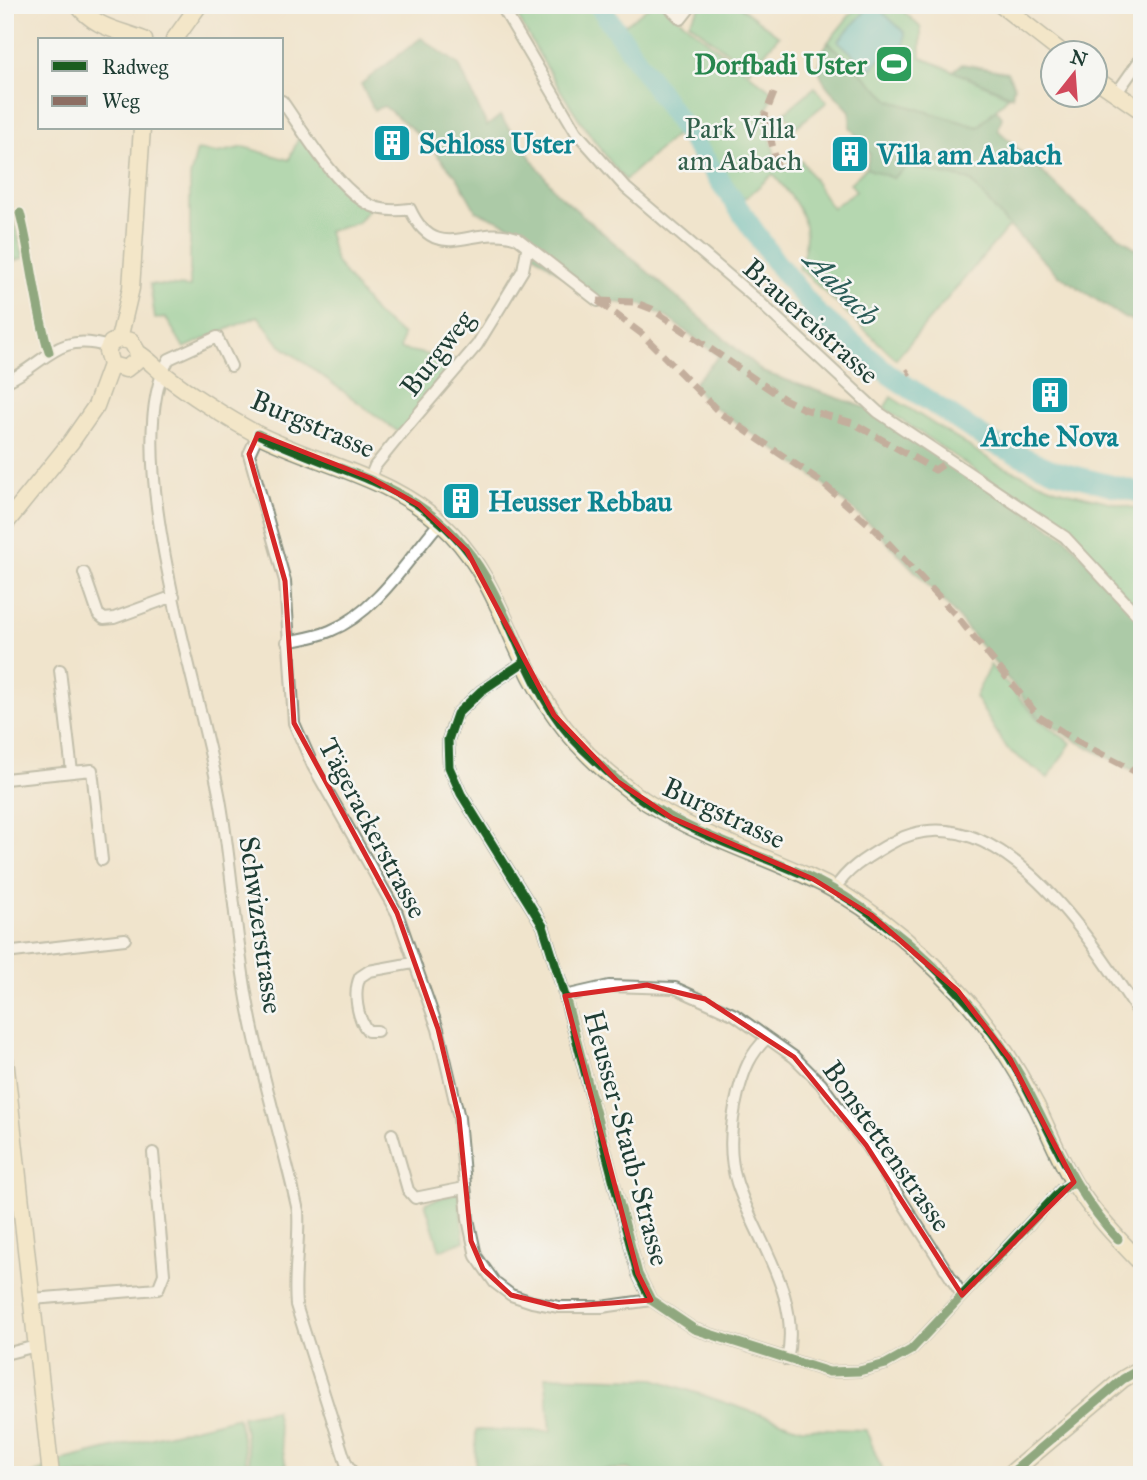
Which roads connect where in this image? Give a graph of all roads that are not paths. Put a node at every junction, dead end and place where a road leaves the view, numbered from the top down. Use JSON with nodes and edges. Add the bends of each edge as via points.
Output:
{"nodes":[{"id":1,"x":78,"y":5,"type":"edge"},
{"id":2,"x":199,"y":5,"type":"edge"},
{"id":3,"x":501,"y":5,"type":"edge"},
{"id":4,"x":667,"y":5,"type":"edge"},
{"id":5,"x":692,"y":5,"type":"edge"},
{"id":6,"x":1001,"y":5,"type":"edge"},
{"id":7,"x":138,"y":38,"type":"edge"},
{"id":8,"x":177,"y":38,"type":"edge"},
{"id":9,"x":1043,"y":38,"type":"edge"},
{"id":10,"x":1142,"y":57,"type":"edge"},
{"id":11,"x":1108,"y":88,"type":"edge"},
{"id":12,"x":1116,"y":94,"type":"junction"},
{"id":13,"x":284,"y":104,"type":"edge"},
{"id":14,"x":1142,"y":111,"type":"edge"},
{"id":15,"x":142,"y":130,"type":"edge"},
{"id":16,"x":527,"y":249,"type":"junction"},
{"id":17,"x":598,"y":301,"type":"dead end"},
{"id":18,"x":123,"y":354,"type":"junction"},
{"id":19,"x":231,"y":366,"type":"dead end"},
{"id":20,"x":163,"y":374,"type":"junction"},
{"id":21,"x":5,"y":382,"type":"edge"},
{"id":22,"x":258,"y":434,"type":"junction"},
{"id":23,"x":370,"y":478,"type":"junction"},
{"id":24,"x":440,"y":522,"type":"junction"},
{"id":25,"x":5,"y":524,"type":"edge"},
{"id":26,"x":84,"y":573,"type":"dead end"},
{"id":27,"x":174,"y":596,"type":"junction"},
{"id":28,"x":1142,"y":620,"type":"edge"},
{"id":29,"x":288,"y":642,"type":"junction"},
{"id":30,"x":524,"y":662,"type":"junction"},
{"id":31,"x":60,"y":670,"type":"dead end"},
{"id":32,"x":72,"y":772,"type":"junction"},
{"id":33,"x":5,"y":779,"type":"edge"},
{"id":34,"x":102,"y":860,"type":"dead end"},
{"id":35,"x":834,"y":890,"type":"junction"},
{"id":36,"x":125,"y":939,"type":"dead end"},
{"id":37,"x":5,"y":953,"type":"edge"},
{"id":38,"x":413,"y":963,"type":"junction"},
{"id":39,"x":565,"y":996,"type":"junction"},
{"id":40,"x":1142,"y":1017,"type":"edge"},
{"id":41,"x":377,"y":1031,"type":"dead end"},
{"id":42,"x":767,"y":1038,"type":"junction"},
{"id":43,"x":5,"y":1059,"type":"edge"},
{"id":44,"x":392,"y":1134,"type":"dead end"},
{"id":45,"x":153,"y":1153,"type":"dead end"},
{"id":46,"x":1074,"y":1182,"type":"junction"},
{"id":47,"x":464,"y":1188,"type":"junction"},
{"id":48,"x":1142,"y":1264,"type":"edge"},
{"id":49,"x":962,"y":1295,"type":"junction"},
{"id":50,"x":32,"y":1298,"type":"junction"},
{"id":51,"x":651,"y":1300,"type":"junction"},
{"id":52,"x":36,"y":1346,"type":"junction"},
{"id":53,"x":5,"y":1354,"type":"edge"},
{"id":54,"x":787,"y":1360,"type":"junction"},
{"id":55,"x":1142,"y":1368,"type":"edge"},
{"id":56,"x":1012,"y":1474,"type":"edge"},
{"id":57,"x":51,"y":1475,"type":"edge"},
{"id":58,"x":354,"y":1475,"type":"edge"}],
"edges":[{"from":1,"to":7,"type":"street","via":[[102,27]]},
{"from":2,"to":8,"type":"street"},
{"from":3,"to":28,"type":"street","name":"Brauereistrasse","via":[[576,132],[626,188],[878,412],[1065,537]]},
{"from":4,"to":5,"type":"street","via":[[681,19]]},
{"from":6,"to":9,"type":"street"},
{"from":10,"to":12,"type":"street"},
{"from":11,"to":12,"type":"street"},
{"from":12,"to":14,"type":"street"},
{"from":13,"to":16,"type":"street","via":[[345,185],[371,206],[410,209],[424,231],[440,240],[509,235]]},
{"from":15,"to":18,"type":"street"},
{"from":16,"to":17,"type":"street"},
{"from":16,"to":23,"type":"street","name":"Burgweg","via":[[523,270],[477,345],[375,466]]},
{"from":18,"to":20,"type":"street","name":"Burgstrasse"},
{"from":18,"to":21,"type":"street","via":[[92,341],[68,344]]},
{"from":18,"to":25,"type":"street","via":[[69,445]]},
{"from":19,"to":20,"type":"street","via":[[217,337],[169,359]]},
{"from":20,"to":22,"type":"street","name":"Burgstrasse"},
{"from":20,"to":27,"type":"street","name":"Schwizerstrasse","via":[[154,399],[154,472]]},
{"from":22,"to":23,"type":"street","name":"Burgstrasse"},
{"from":22,"to":29,"type":"street","name":"Tägerackerstrasse","via":[[249,454],[285,581]]},
{"from":23,"to":24,"type":"street","name":"Burgstrasse"},
{"from":24,"to":29,"type":"street","via":[[364,608],[332,631]]},
{"from":24,"to":30,"type":"street","name":"Burgstrasse","via":[[485,577]]},
{"from":26,"to":27,"type":"street","via":[[104,619]]},
{"from":27,"to":58,"type":"street","name":"Schwizerstrasse","via":[[221,804],[251,1019],[298,1211],[296,1305],[346,1463]]},
{"from":29,"to":38,"type":"street","name":"Tägerackerstrasse","via":[[292,713],[299,735],[397,913]]},
{"from":30,"to":35,"type":"street","name":"Burgstrasse","via":[[573,740],[617,781],[672,818]]},
{"from":30,"to":39,"type":"street","name":"Heusser-Staub-Strasse","via":[[481,691],[457,715],[450,727],[447,754],[453,779],[543,926]]},
{"from":31,"to":32,"type":"street"},
{"from":32,"to":33,"type":"street"},
{"from":32,"to":34,"type":"street","via":[[92,769]]},
{"from":35,"to":40,"type":"street","via":[[846,872],[897,839],[928,829],[960,832],[1011,861],[1058,900]]},
{"from":35,"to":46,"type":"street","name":"Burgstrasse","via":[[906,942],[968,1002],[1015,1068]]},
{"from":36,"to":37,"type":"street"},
{"from":38,"to":41,"type":"street","via":[[369,971],[357,982],[363,1025],[368,1031]]},
{"from":38,"to":47,"type":"street","name":"Tägerackerstrasse","via":[[438,1029],[450,1080]]},
{"from":39,"to":42,"type":"street","name":"Bonstettenstrasse","via":[[609,986],[675,988],[735,1014]]},
{"from":39,"to":51,"type":"street","name":"Heusser-Staub-Strasse","via":[[638,1274]]},
{"from":42,"to":49,"type":"street","name":"Bonstettenstrasse","via":[[821,1084]]},
{"from":42,"to":54,"type":"street","via":[[752,1052],[741,1080],[734,1107],[732,1151],[737,1182],[787,1303],[791,1341]]},
{"from":43,"to":50,"type":"street"},
{"from":44,"to":47,"type":"street","via":[[408,1190],[415,1198]]},
{"from":45,"to":50,"type":"street","via":[[164,1274],[158,1289]]},
{"from":46,"to":48,"type":"street","name":"Burgstrasse","via":[[1110,1231]]},
{"from":46,"to":49,"type":"street","name":"Heusser-Staub-Strasse","via":[[1061,1190]]},
{"from":47,"to":51,"type":"street","name":"Tägerackerstrasse","via":[[476,1256],[511,1295],[559,1307]]},
{"from":49,"to":54,"type":"street","name":"Heusser-Staub-Strasse","via":[[911,1350],[886,1364],[829,1372]]},
{"from":50,"to":52,"type":"street"},
{"from":51,"to":54,"type":"street","name":"Heusser-Staub-Strasse","via":[[694,1329]]},
{"from":52,"to":53,"type":"street"},
{"from":52,"to":57,"type":"street"},
{"from":55,"to":56,"type":"street"}]}
